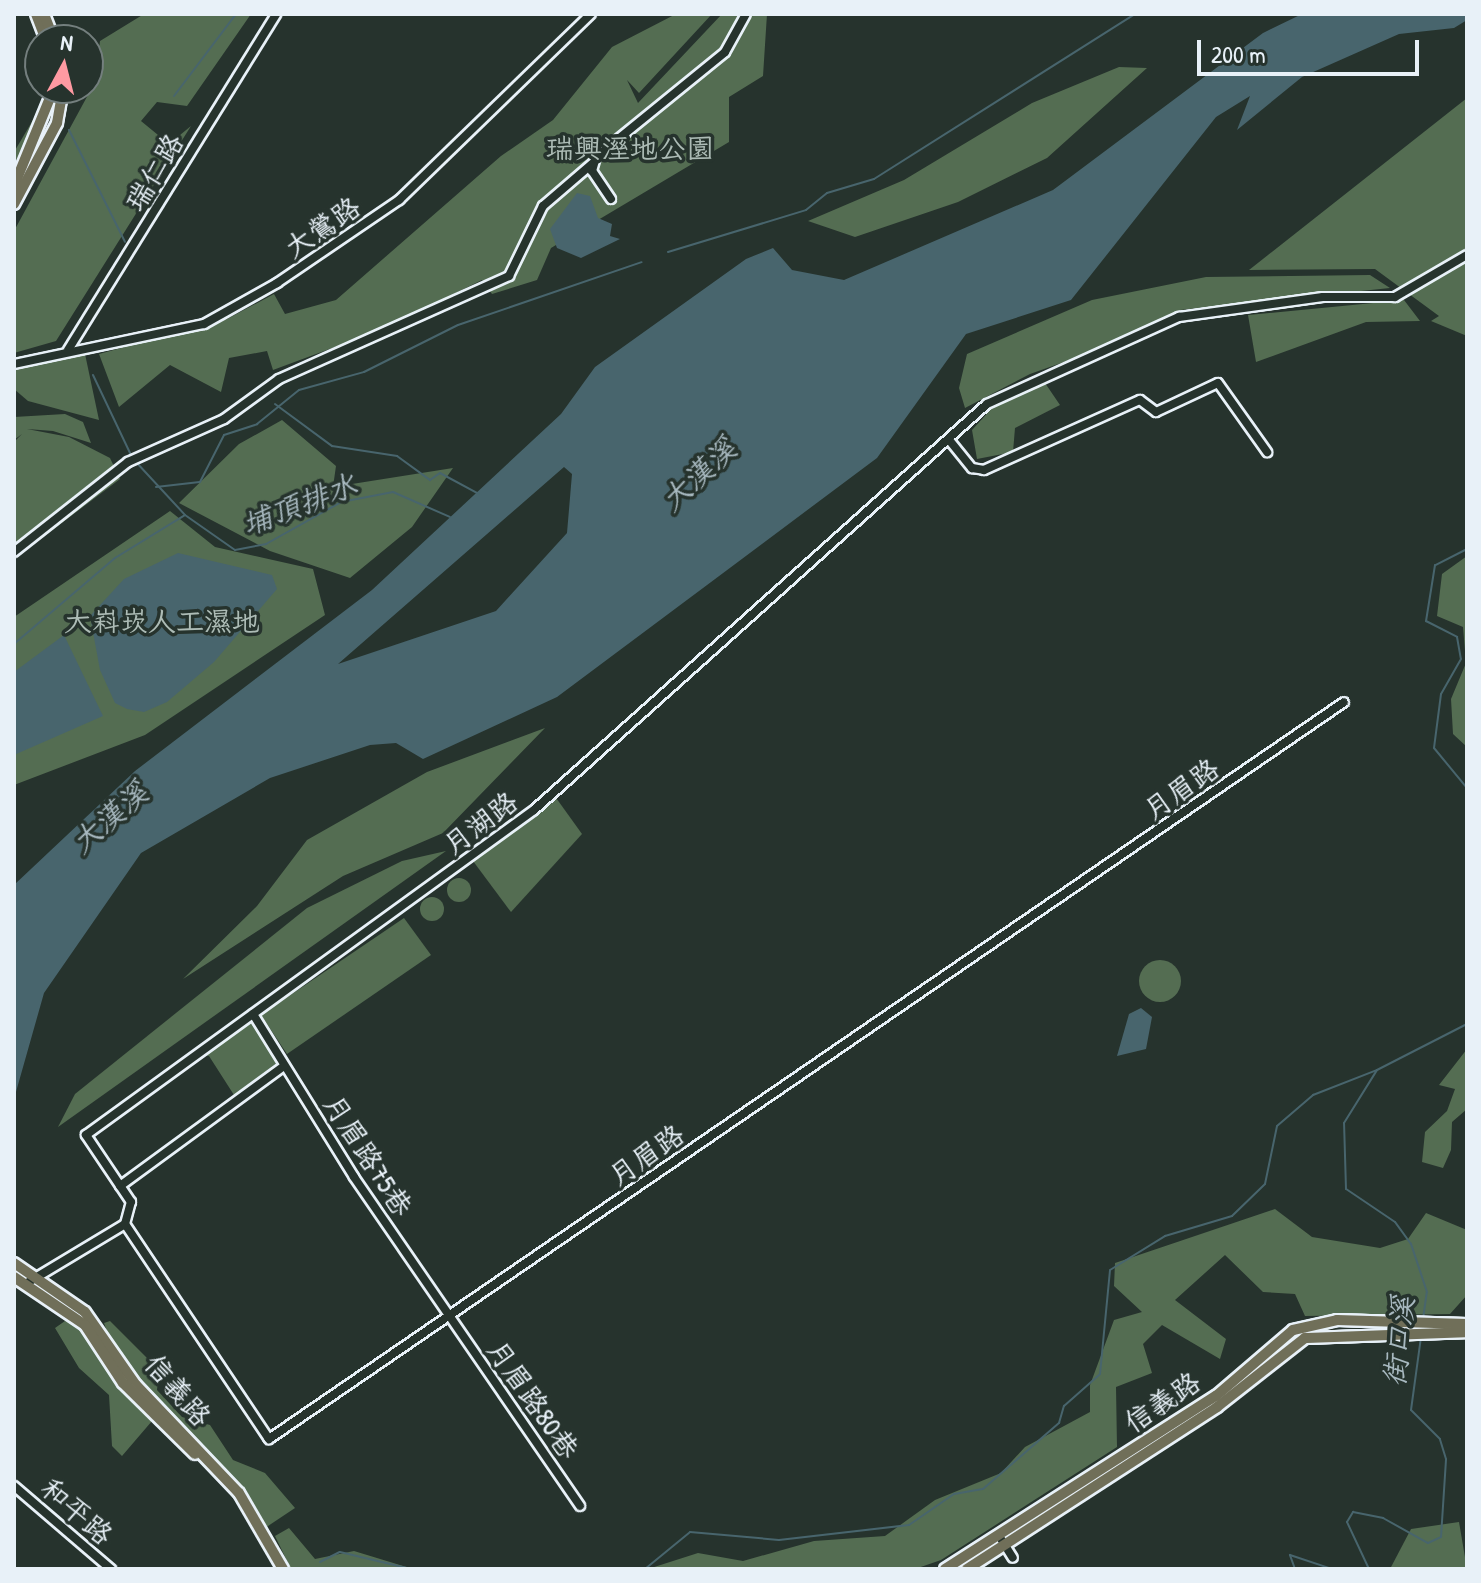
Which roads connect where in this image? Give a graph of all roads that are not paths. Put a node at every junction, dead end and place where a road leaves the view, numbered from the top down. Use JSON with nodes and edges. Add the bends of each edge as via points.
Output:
{"nodes":[{"id":1,"x":276,"y":14,"type":"edge"},
{"id":2,"x":591,"y":14,"type":"edge"},
{"id":3,"x":746,"y":14,"type":"edge"},
{"id":4,"x":51,"y":104,"type":"edge"},
{"id":5,"x":60,"y":104,"type":"edge"},
{"id":6,"x":593,"y":163,"type":"junction"},
{"id":7,"x":14,"y":186,"type":"edge"},
{"id":8,"x":611,"y":199,"type":"dead end"},
{"id":9,"x":14,"y":204,"type":"edge"},
{"id":10,"x":1467,"y":255,"type":"edge"},
{"id":11,"x":67,"y":350,"type":"junction"},
{"id":12,"x":14,"y":364,"type":"edge"},
{"id":13,"x":950,"y":441,"type":"junction"},
{"id":14,"x":1267,"y":452,"type":"dead end"},
{"id":15,"x":14,"y":552,"type":"edge"},
{"id":16,"x":1344,"y":702,"type":"dead end"},
{"id":17,"x":253,"y":1014,"type":"junction"},
{"id":18,"x":284,"y":1066,"type":"junction"},
{"id":19,"x":120,"y":1186,"type":"junction"},
{"id":20,"x":125,"y":1224,"type":"junction"},
{"id":21,"x":14,"y":1263,"type":"edge"},
{"id":22,"x":14,"y":1277,"type":"edge"},
{"id":23,"x":41,"y":1279,"type":"junction"},
{"id":24,"x":27,"y":1283,"type":"junction"},
{"id":25,"x":449,"y":1318,"type":"junction"},
{"id":26,"x":1467,"y":1324,"type":"edge"},
{"id":27,"x":1450,"y":1328,"type":"junction"},
{"id":28,"x":1467,"y":1332,"type":"edge"},
{"id":29,"x":1227,"y":1387,"type":"junction"},
{"id":30,"x":1230,"y":1399,"type":"junction"},
{"id":31,"x":14,"y":1486,"type":"edge"},
{"id":32,"x":580,"y":1506,"type":"dead end"},
{"id":33,"x":1004,"y":1543,"type":"junction"},
{"id":34,"x":1013,"y":1558,"type":"dead end"},
{"id":35,"x":111,"y":1569,"type":"edge"},
{"id":36,"x":277,"y":1569,"type":"edge"},
{"id":37,"x":283,"y":1569,"type":"edge"},
{"id":38,"x":945,"y":1569,"type":"edge"},
{"id":39,"x":967,"y":1569,"type":"edge"}],
"edges":[{"from":1,"to":11,"type":"street","name":"瑞仁路"},
{"from":2,"to":11,"type":"street","name":"大鶯路","via":[[399,200],[316,258],[204,324]]},
{"from":3,"to":6,"type":"street","via":[[725,52]]},
{"from":4,"to":7,"type":"main road"},
{"from":5,"to":9,"type":"main road","via":[[57,123]]},
{"from":6,"to":8,"type":"street"},
{"from":6,"to":15,"type":"street","via":[[543,206],[509,276],[279,379],[224,419],[128,462]]},
{"from":10,"to":13,"type":"street","name":"月湖路","via":[[1395,297],[1323,297],[1179,317],[1014,388]]},
{"from":11,"to":12,"type":"street","name":"大鶯路"},
{"from":13,"to":14,"type":"street","via":[[972,468],[984,470],[1140,400],[1156,412],[1218,383]]},
{"from":13,"to":17,"type":"street","name":"月湖路","via":[[534,810]]},
{"from":16,"to":25,"type":"street","name":"月眉路"},
{"from":17,"to":18,"type":"street","name":"月眉路75巷"},
{"from":17,"to":19,"type":"street","name":"月湖路","via":[[86,1135]]},
{"from":18,"to":19,"type":"street"},
{"from":18,"to":25,"type":"street","name":"月眉路75巷"},
{"from":19,"to":20,"type":"street","name":"月湖路","via":[[131,1202]]},
{"from":20,"to":23,"type":"street"},
{"from":20,"to":25,"type":"street","name":"月眉路","via":[[269,1439]]},
{"from":21,"to":23,"type":"main road","name":"信義路"},
{"from":22,"to":24,"type":"main road","name":"信義路"},
{"from":23,"to":24,"type":"street"},
{"from":23,"to":37,"type":"main road","name":"信義路","via":[[78,1304],[136,1385],[224,1475]]},
{"from":24,"to":36,"type":"main road","name":"信義路","via":[[85,1325],[123,1383],[217,1477]]},
{"from":25,"to":32,"type":"street","name":"月眉路80巷"},
{"from":26,"to":27,"type":"main road"},
{"from":27,"to":28,"type":"main road"},
{"from":27,"to":29,"type":"main road","name":"信義路","via":[[1416,1322],[1310,1323]]},
{"from":27,"to":30,"type":"main road","name":"信義路","via":[[1414,1335],[1314,1334]]},
{"from":29,"to":30,"type":"main road"},
{"from":29,"to":33,"type":"main road","name":"信義路"},
{"from":30,"to":33,"type":"main road","name":"信義路"},
{"from":31,"to":35,"type":"street","name":"和平路"},
{"from":33,"to":34,"type":"street"},
{"from":33,"to":38,"type":"main road","name":"信義路"},
{"from":33,"to":39,"type":"main road","name":"信義路"}]}
